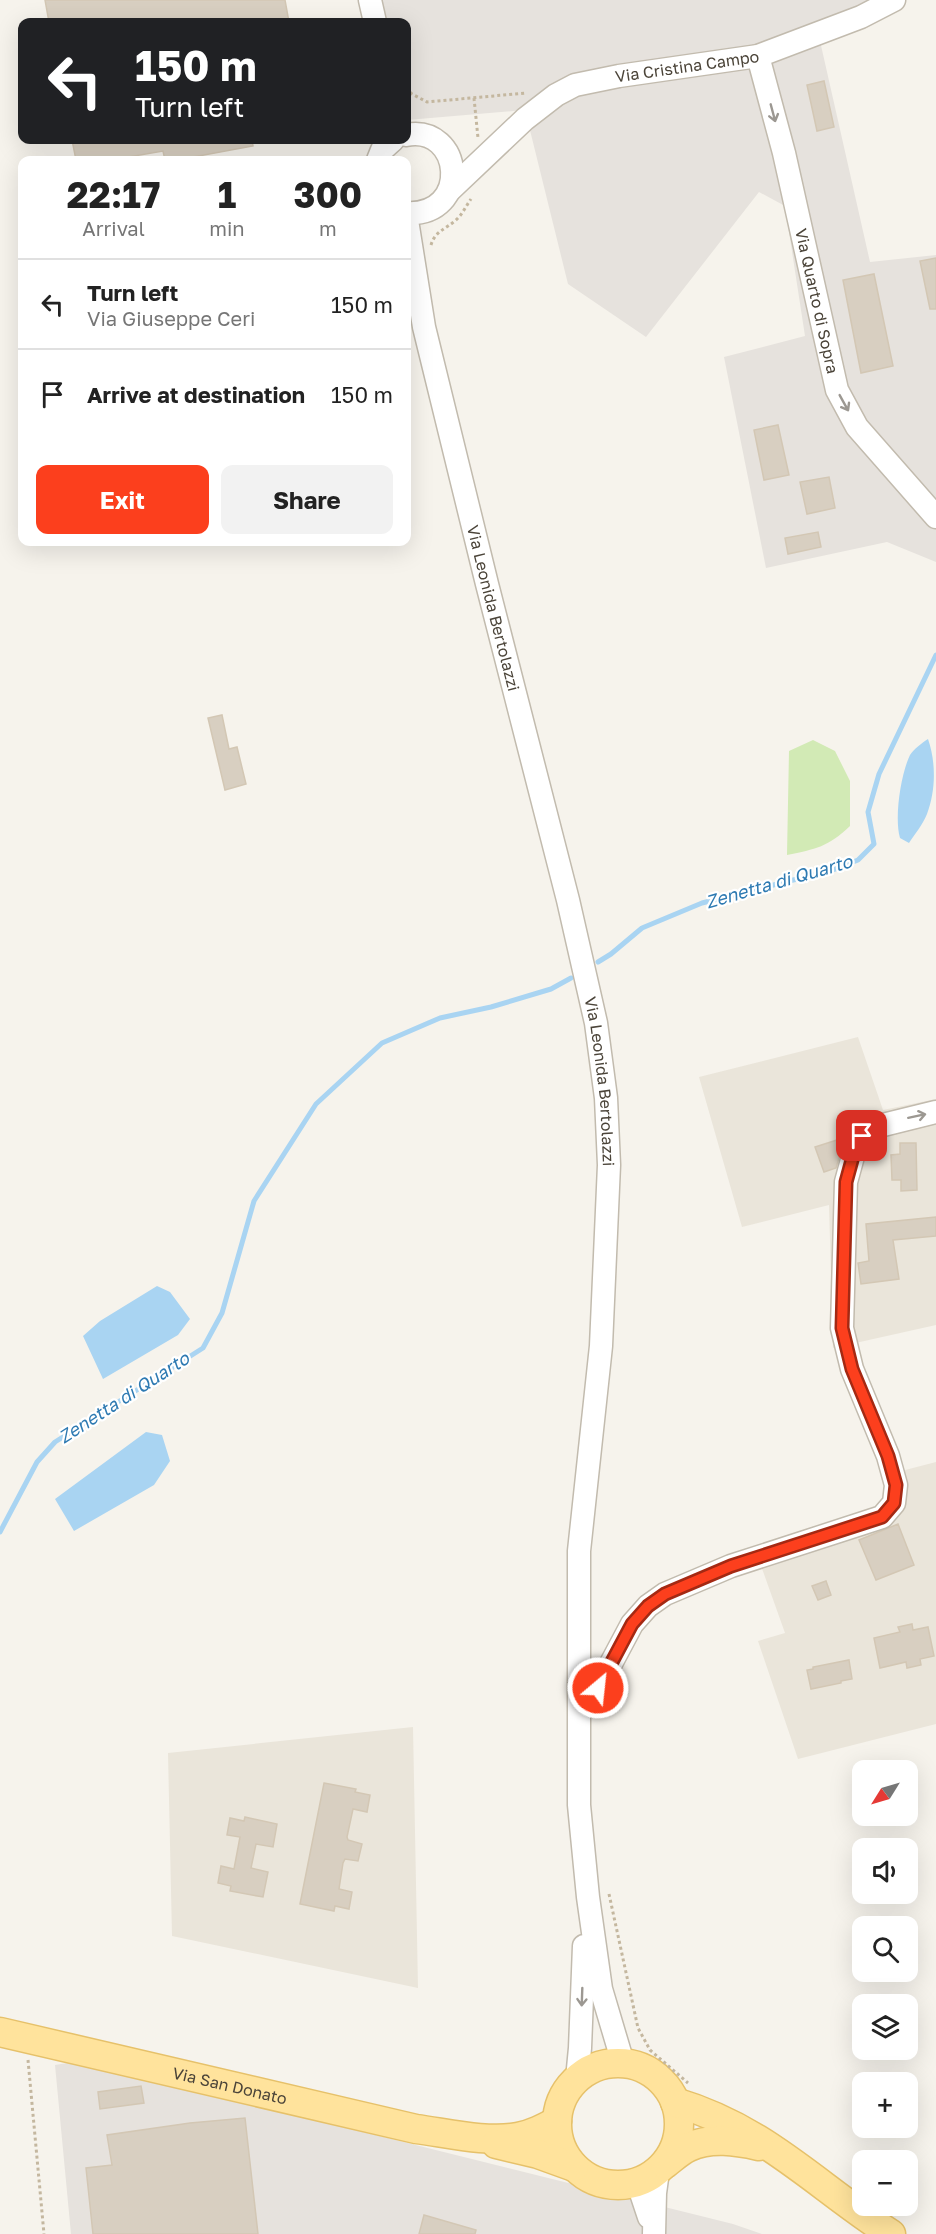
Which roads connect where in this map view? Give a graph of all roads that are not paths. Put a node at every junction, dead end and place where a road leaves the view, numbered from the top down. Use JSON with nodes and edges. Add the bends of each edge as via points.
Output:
{"nodes":[{"id":1,"x":370,"y":0,"type":"edge"},
{"id":2,"x":894,"y":0,"type":"edge"},
{"id":3,"x":374,"y":18,"type":"edge"},
{"id":4,"x":758,"y":56,"type":"junction"},
{"id":5,"x":411,"y":134,"type":"edge"},
{"id":6,"x":390,"y":144,"type":"edge"},
{"id":7,"x":441,"y":145,"type":"junction"},
{"id":8,"x":487,"y":151,"type":"junction"},
{"id":9,"x":380,"y":156,"type":"edge"},
{"id":10,"x":442,"y":199,"type":"junction"},
{"id":11,"x":411,"y":213,"type":"edge"},
{"id":12,"x":411,"y":248,"type":"edge"},
{"id":13,"x":416,"y":284,"type":"junction"},
{"id":14,"x":936,"y":517,"type":"edge"},
{"id":15,"x":936,"y":1112,"type":"edge"},
{"id":16,"x":580,"y":1712,"type":"junction"},
{"id":17,"x":598,"y":1892,"type":"junction"},
{"id":18,"x":13,"y":2035,"type":"edge"},
{"id":19,"x":623,"y":2063,"type":"junction"},
{"id":20,"x":576,"y":2079,"type":"junction"},
{"id":21,"x":683,"y":2094,"type":"junction"},
{"id":22,"x":557,"y":2121,"type":"junction"},
{"id":23,"x":459,"y":2135,"type":"junction"},
{"id":24,"x":789,"y":2158,"type":"junction"},
{"id":25,"x":574,"y":2167,"type":"junction"},
{"id":26,"x":653,"y":2173,"type":"junction"},
{"id":27,"x":653,"y":2234,"type":"edge"},
{"id":28,"x":891,"y":2234,"type":"edge"}],
"edges":[{"from":1,"to":3,"type":"street"},
{"from":2,"to":4,"type":"street","name":"Via Cristina Campo"},
{"from":4,"to":8,"type":"street","name":"Via Cristina Campo","via":[[575,85],[556,95]]},
{"from":4,"to":14,"type":"street","name":"Via Quarto di Sopra","one_way":true,"via":[[837,390],[857,427]]},
{"from":5,"to":7,"type":"street","via":[[429,137]]},
{"from":6,"to":9,"type":"street"},
{"from":7,"to":8,"type":"street","via":[[468,153]]},
{"from":7,"to":10,"type":"street","via":[[453,170]]},
{"from":8,"to":10,"type":"street","name":"Via Cristina Campo"},
{"from":10,"to":11,"type":"street"},
{"from":10,"to":13,"type":"street","name":"Via Leonida Bertolazzi","via":[[429,216]]},
{"from":12,"to":13,"type":"street","name":"Via Leonida Bertolazzi"},
{"from":13,"to":16,"type":"street","name":"Via Leonida Bertolazzi","via":[[568,900],[596,1023],[606,1098],[609,1165],[601,1346],[579,1551]]},
{"from":16,"to":15,"type":"street","one_way":true,"via":[[598,1688],[632,1624],[665,1594],[731,1566],[882,1517],[894,1503],[896,1485],[888,1456],[852,1369],[842,1328],[846,1182],[862,1136],[875,1127]]},
{"from":16,"to":17,"type":"street","name":"Via Leonida Bertolazzi","via":[[579,1805]]},
{"from":17,"to":19,"type":"street","name":"Via Leonida Bertolazzi","via":[[601,1989]]},
{"from":17,"to":20,"type":"street","name":"Via Leonida Bertolazzi","one_way":true},
{"from":18,"to":23,"type":"main road","name":"Via San Donato","via":[[416,2129]]},
{"from":19,"to":20,"type":"main road","via":[[590,2069]]},
{"from":19,"to":21,"type":"main road","via":[[640,2067]]},
{"from":20,"to":22,"type":"main road","via":[[563,2098]]},
{"from":21,"to":24,"type":"main road","via":[[698,2109]]},
{"from":21,"to":26,"type":"main road","via":[[674,2150]]},
{"from":22,"to":23,"type":"main road","name":"Via San Donato","via":[[516,2138]]},
{"from":22,"to":25,"type":"main road","via":[[558,2137]]},
{"from":23,"to":25,"type":"main road","name":"Via San Donato"},
{"from":24,"to":26,"type":"main road","via":[[738,2141],[709,2141],[688,2147]]},
{"from":24,"to":28,"type":"main road"},
{"from":25,"to":26,"type":"main road","via":[[587,2177],[618,2186]]},
{"from":26,"to":27,"type":"street","via":[[640,2190]]}]}
